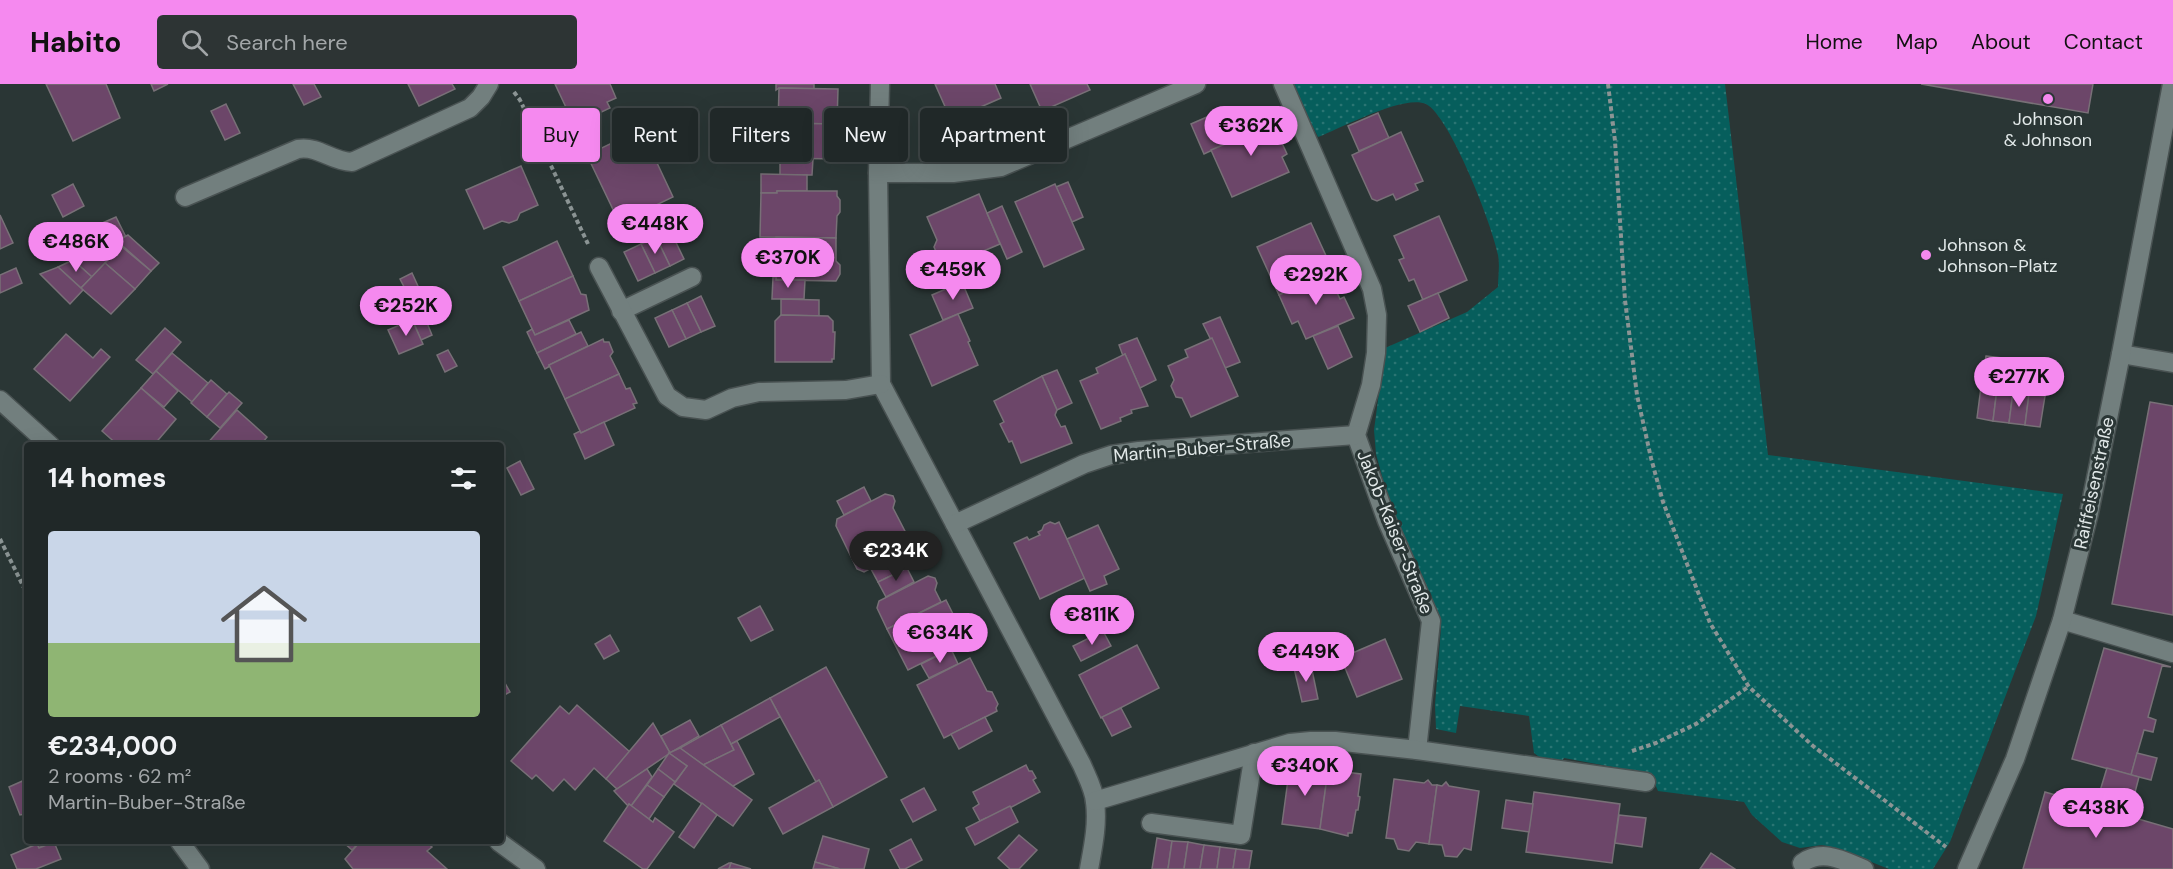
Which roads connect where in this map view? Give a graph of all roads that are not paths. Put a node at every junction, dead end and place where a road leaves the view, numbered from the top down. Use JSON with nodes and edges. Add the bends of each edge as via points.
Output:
{"nodes":[{"id":1,"x":489,"y":84,"type":"edge"},
{"id":2,"x":879,"y":84,"type":"edge"},
{"id":3,"x":1196,"y":84,"type":"edge"},
{"id":4,"x":1283,"y":84,"type":"edge"},
{"id":5,"x":2172,"y":84,"type":"edge"},
{"id":6,"x":878,"y":173,"type":"junction"},
{"id":7,"x":185,"y":197,"type":"dead end"},
{"id":8,"x":598,"y":267,"type":"road end"},
{"id":9,"x":692,"y":278,"type":"dead end"},
{"id":10,"x":621,"y":310,"type":"junction"},
{"id":11,"x":2121,"y":354,"type":"junction"},
{"id":12,"x":2173,"y":363,"type":"edge"},
{"id":13,"x":880,"y":384,"type":"junction"},
{"id":14,"x":0,"y":400,"type":"edge"},
{"id":15,"x":1356,"y":435,"type":"junction"},
{"id":16,"x":47,"y":442,"type":"edge"},
{"id":17,"x":955,"y":524,"type":"junction"},
{"id":18,"x":2062,"y":620,"type":"junction"},
{"id":19,"x":2173,"y":653,"type":"edge"},
{"id":20,"x":1417,"y":750,"type":"junction"},
{"id":21,"x":1254,"y":753,"type":"junction"},
{"id":22,"x":1646,"y":782,"type":"dead end"},
{"id":23,"x":1095,"y":801,"type":"junction"},
{"id":24,"x":1151,"y":823,"type":"dead end"},
{"id":25,"x":181,"y":844,"type":"edge"},
{"id":26,"x":502,"y":844,"type":"edge"},
{"id":27,"x":1802,"y":863,"type":"dead end"},
{"id":28,"x":1968,"y":867,"type":"edge"},
{"id":29,"x":200,"y":869,"type":"edge"},
{"id":30,"x":536,"y":869,"type":"edge"},
{"id":31,"x":1089,"y":869,"type":"edge"},
{"id":32,"x":1864,"y":869,"type":"edge"}],
"edges":[{"from":1,"to":7,"type":"street","via":[[470,108],[352,162],[339,161],[311,147],[298,149]]},
{"from":2,"to":6,"type":"street"},
{"from":3,"to":6,"type":"street","via":[[1000,167],[953,173]]},
{"from":4,"to":15,"type":"street","name":"Jakob-Kaiser-Straße","via":[[1374,297],[1376,353]]},
{"from":5,"to":11,"type":"street","name":"Raiffeisenstraße"},
{"from":6,"to":13,"type":"street"},
{"from":8,"to":10,"type":"street"},
{"from":9,"to":10,"type":"street"},
{"from":10,"to":13,"type":"street","via":[[667,396],[683,407],[706,410],[732,398],[759,392],[846,390]]},
{"from":11,"to":12,"type":"street"},
{"from":11,"to":18,"type":"street","name":"Raiffeisenstraße","via":[[2089,513]]},
{"from":13,"to":17,"type":"street"},
{"from":14,"to":16,"type":"street"},
{"from":15,"to":17,"type":"street","name":"Martin-Buber-Straße","via":[[1111,455]]},
{"from":15,"to":20,"type":"street","name":"Jakob-Kaiser-Straße","via":[[1387,521],[1431,621]]},
{"from":17,"to":23,"type":"street","via":[[1082,765]]},
{"from":18,"to":19,"type":"street"},
{"from":18,"to":28,"type":"street","name":"Raiffeisenstraße","via":[[2015,759]]},
{"from":20,"to":21,"type":"street","via":[[1311,741]]},
{"from":20,"to":22,"type":"street"},
{"from":21,"to":23,"type":"street"},
{"from":21,"to":24,"type":"street","via":[[1241,835]]},
{"from":23,"to":31,"type":"street"},
{"from":25,"to":29,"type":"street"},
{"from":26,"to":30,"type":"street"},
{"from":27,"to":32,"type":"street","via":[[1814,857],[1832,856]]}]}
